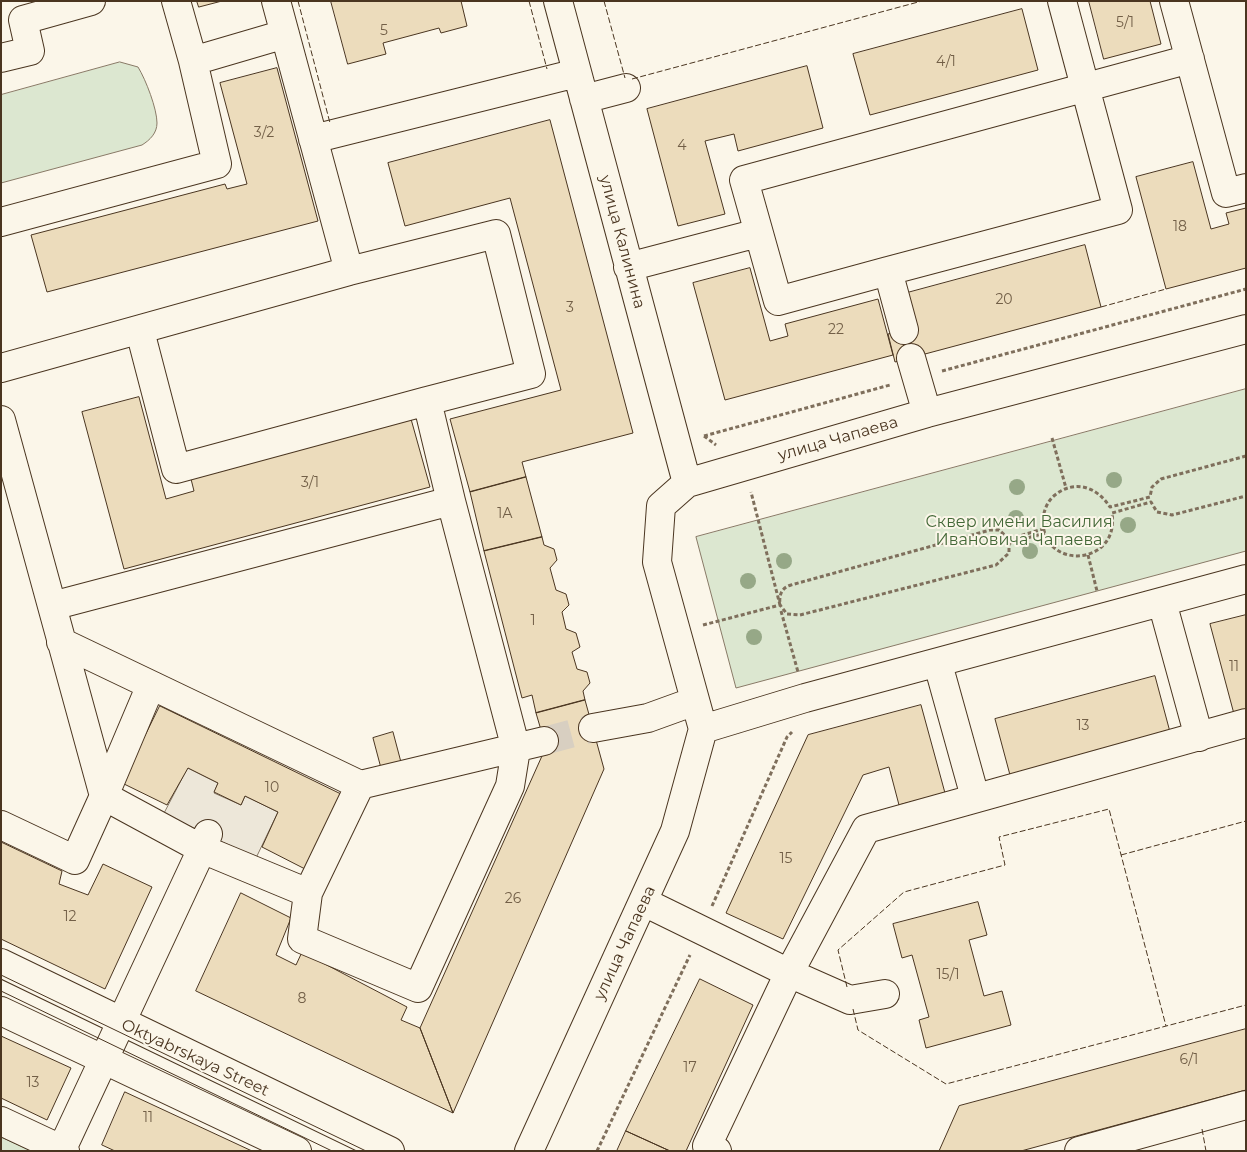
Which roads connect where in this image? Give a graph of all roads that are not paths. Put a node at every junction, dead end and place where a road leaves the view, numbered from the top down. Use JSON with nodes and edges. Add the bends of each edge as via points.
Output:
{"nodes":[{"id":1,"x":91,"y":1,"type":"edge"},
{"id":2,"x":176,"y":1,"type":"edge"},
{"id":3,"x":276,"y":1,"type":"edge"},
{"id":4,"x":558,"y":1,"type":"edge"},
{"id":5,"x":1062,"y":1,"type":"edge"},
{"id":6,"x":1174,"y":1,"type":"edge"},
{"id":7,"x":285,"y":34,"type":"junction"},
{"id":8,"x":1,"y":58,"type":"edge"},
{"id":9,"x":1190,"y":59,"type":"junction"},
{"id":10,"x":193,"y":61,"type":"junction"},
{"id":11,"x":577,"y":73,"type":"junction"},
{"id":12,"x":626,"y":88,"type":"dead end"},
{"id":13,"x":1085,"y":88,"type":"junction"},
{"id":14,"x":584,"y":99,"type":"junction"},
{"id":15,"x":313,"y":139,"type":"junction"},
{"id":16,"x":1246,"y":188,"type":"edge"},
{"id":17,"x":1,"y":222,"type":"edge"},
{"id":18,"x":758,"y":233,"type":"junction"},
{"id":19,"x":628,"y":267,"type":"junction"},
{"id":20,"x":349,"y":271,"type":"junction"},
{"id":21,"x":888,"y":271,"type":"junction"},
{"id":22,"x":1246,"y":329,"type":"edge"},
{"id":23,"x":904,"y":330,"type":"dead end"},
{"id":24,"x":140,"y":331,"type":"junction"},
{"id":25,"x":911,"y":358,"type":"dead end"},
{"id":26,"x":1,"y":368,"type":"edge"},
{"id":27,"x":427,"y":401,"type":"junction"},
{"id":28,"x":927,"y":413,"type":"junction"},
{"id":29,"x":1,"y":420,"type":"edge"},
{"id":30,"x":687,"y":483,"type":"junction"},
{"id":31,"x":451,"y":501,"type":"junction"},
{"id":32,"x":1246,"y":579,"type":"edge"},
{"id":33,"x":1162,"y":602,"type":"junction"},
{"id":34,"x":52,"y":606,"type":"junction"},
{"id":35,"x":61,"y":642,"type":"junction"},
{"id":36,"x":938,"y":664,"type":"junction"},
{"id":37,"x":152,"y":685,"type":"junction"},
{"id":38,"x":694,"y":701,"type":"junction"},
{"id":39,"x":1246,"y":723,"type":"edge"},
{"id":40,"x":593,"y":728,"type":"tunnel mouth"},
{"id":41,"x":703,"y":730,"type":"junction"},
{"id":42,"x":1199,"y":737,"type":"junction"},
{"id":43,"x":544,"y":741,"type":"tunnel mouth"},
{"id":44,"x":516,"y":750,"type":"junction"},
{"id":45,"x":360,"y":785,"type":"junction"},
{"id":46,"x":104,"y":796,"type":"junction"},
{"id":47,"x":975,"y":797,"type":"junction"},
{"id":48,"x":1,"y":825,"type":"edge"},
{"id":49,"x":205,"y":842,"type":"junction"},
{"id":50,"x":308,"y":894,"type":"junction"},
{"id":51,"x":644,"y":902,"type":"junction"},
{"id":52,"x":1,"y":964,"type":"edge"},
{"id":53,"x":789,"y":973,"type":"junction"},
{"id":54,"x":885,"y":994,"type":"dead end"},
{"id":55,"x":1,"y":1011,"type":"edge"},
{"id":56,"x":120,"y":1022,"type":"junction"},
{"id":57,"x":104,"y":1059,"type":"junction"},
{"id":58,"x":1246,"y":1104,"type":"edge"},
{"id":59,"x":1,"y":1121,"type":"edge"},
{"id":60,"x":63,"y":1150,"type":"edge"},
{"id":61,"x":297,"y":1151,"type":"edge"},
{"id":62,"x":390,"y":1151,"type":"edge"},
{"id":63,"x":529,"y":1151,"type":"edge"},
{"id":64,"x":717,"y":1151,"type":"edge"},
{"id":65,"x":1079,"y":1151,"type":"edge"}],
"edges":[{"from":1,"to":8,"type":"street","via":[[23,20],[30,51]]},
{"from":2,"to":10,"type":"street"},
{"from":3,"to":7,"type":"street"},
{"from":4,"to":11,"type":"street","name":"улица Калинина"},
{"from":5,"to":13,"type":"street"},
{"from":6,"to":9,"type":"street"},
{"from":7,"to":10,"type":"street"},
{"from":7,"to":15,"type":"street"},
{"from":9,"to":13,"type":"street"},
{"from":9,"to":16,"type":"street","via":[[1226,193]]},
{"from":10,"to":17,"type":"street","via":[[217,164]]},
{"from":11,"to":14,"type":"street","name":"улица Калинина"},
{"from":11,"to":15,"type":"street"},
{"from":12,"to":14,"type":"street"},
{"from":13,"to":18,"type":"street","via":[[744,180]]},
{"from":13,"to":21,"type":"street","via":[[1118,210]]},
{"from":14,"to":19,"type":"street","name":"улица Калинина"},
{"from":15,"to":20,"type":"street"},
{"from":18,"to":19,"type":"street"},
{"from":18,"to":21,"type":"street","via":[[778,301]]},
{"from":19,"to":30,"type":"street","name":"улица Калинина"},
{"from":20,"to":24,"type":"street"},
{"from":20,"to":27,"type":"street","via":[[496,234],[531,374]]},
{"from":21,"to":23,"type":"street"},
{"from":22,"to":28,"type":"street","name":"улица Чапаева"},
{"from":24,"to":26,"type":"street"},
{"from":24,"to":27,"type":"street","via":[[176,469]]},
{"from":25,"to":28,"type":"street"},
{"from":27,"to":31,"type":"street"},
{"from":28,"to":30,"type":"street","name":"улица Чапаева"},
{"from":29,"to":34,"type":"street"},
{"from":30,"to":38,"type":"street","name":"улица Чапаева","via":[[661,506],[657,562]]},
{"from":31,"to":34,"type":"street"},
{"from":31,"to":44,"type":"street"},
{"from":32,"to":33,"type":"street"},
{"from":33,"to":36,"type":"street"},
{"from":33,"to":42,"type":"street"},
{"from":34,"to":35,"type":"street"},
{"from":35,"to":37,"type":"street"},
{"from":35,"to":46,"type":"street"},
{"from":36,"to":41,"type":"street","via":[[805,698]]},
{"from":36,"to":47,"type":"street"},
{"from":37,"to":45,"type":"street"},
{"from":37,"to":46,"type":"street"},
{"from":38,"to":40,"type":"street","via":[[648,718]]},
{"from":38,"to":41,"type":"street","name":"улица Чапаева"},
{"from":39,"to":42,"type":"street"},
{"from":41,"to":51,"type":"street","name":"улица Чапаева","via":[[675,831]]},
{"from":42,"to":47,"type":"street"},
{"from":43,"to":44,"type":"street"},
{"from":44,"to":45,"type":"street"},
{"from":44,"to":50,"type":"street","via":[[510,786],[418,988],[302,939]]},
{"from":45,"to":50,"type":"street"},
{"from":46,"to":48,"type":"street","via":[[75,860]]},
{"from":46,"to":49,"type":"street"},
{"from":47,"to":53,"type":"street","via":[[866,829]]},
{"from":49,"to":50,"type":"street"},
{"from":49,"to":56,"type":"street"},
{"from":51,"to":53,"type":"street"},
{"from":51,"to":63,"type":"street","name":"улица Чапаева"},
{"from":52,"to":56,"type":"street","name":"Oktyabrskaya Street"},
{"from":53,"to":54,"type":"street","via":[[850,1000]]},
{"from":53,"to":64,"type":"street","via":[[707,1146]]},
{"from":55,"to":57,"type":"street"},
{"from":56,"to":57,"type":"street"},
{"from":56,"to":62,"type":"street","name":"Oktyabrskaya Street"},
{"from":57,"to":60,"type":"street"},
{"from":57,"to":61,"type":"street"},
{"from":58,"to":65,"type":"street"},
{"from":59,"to":60,"type":"street"}]}
